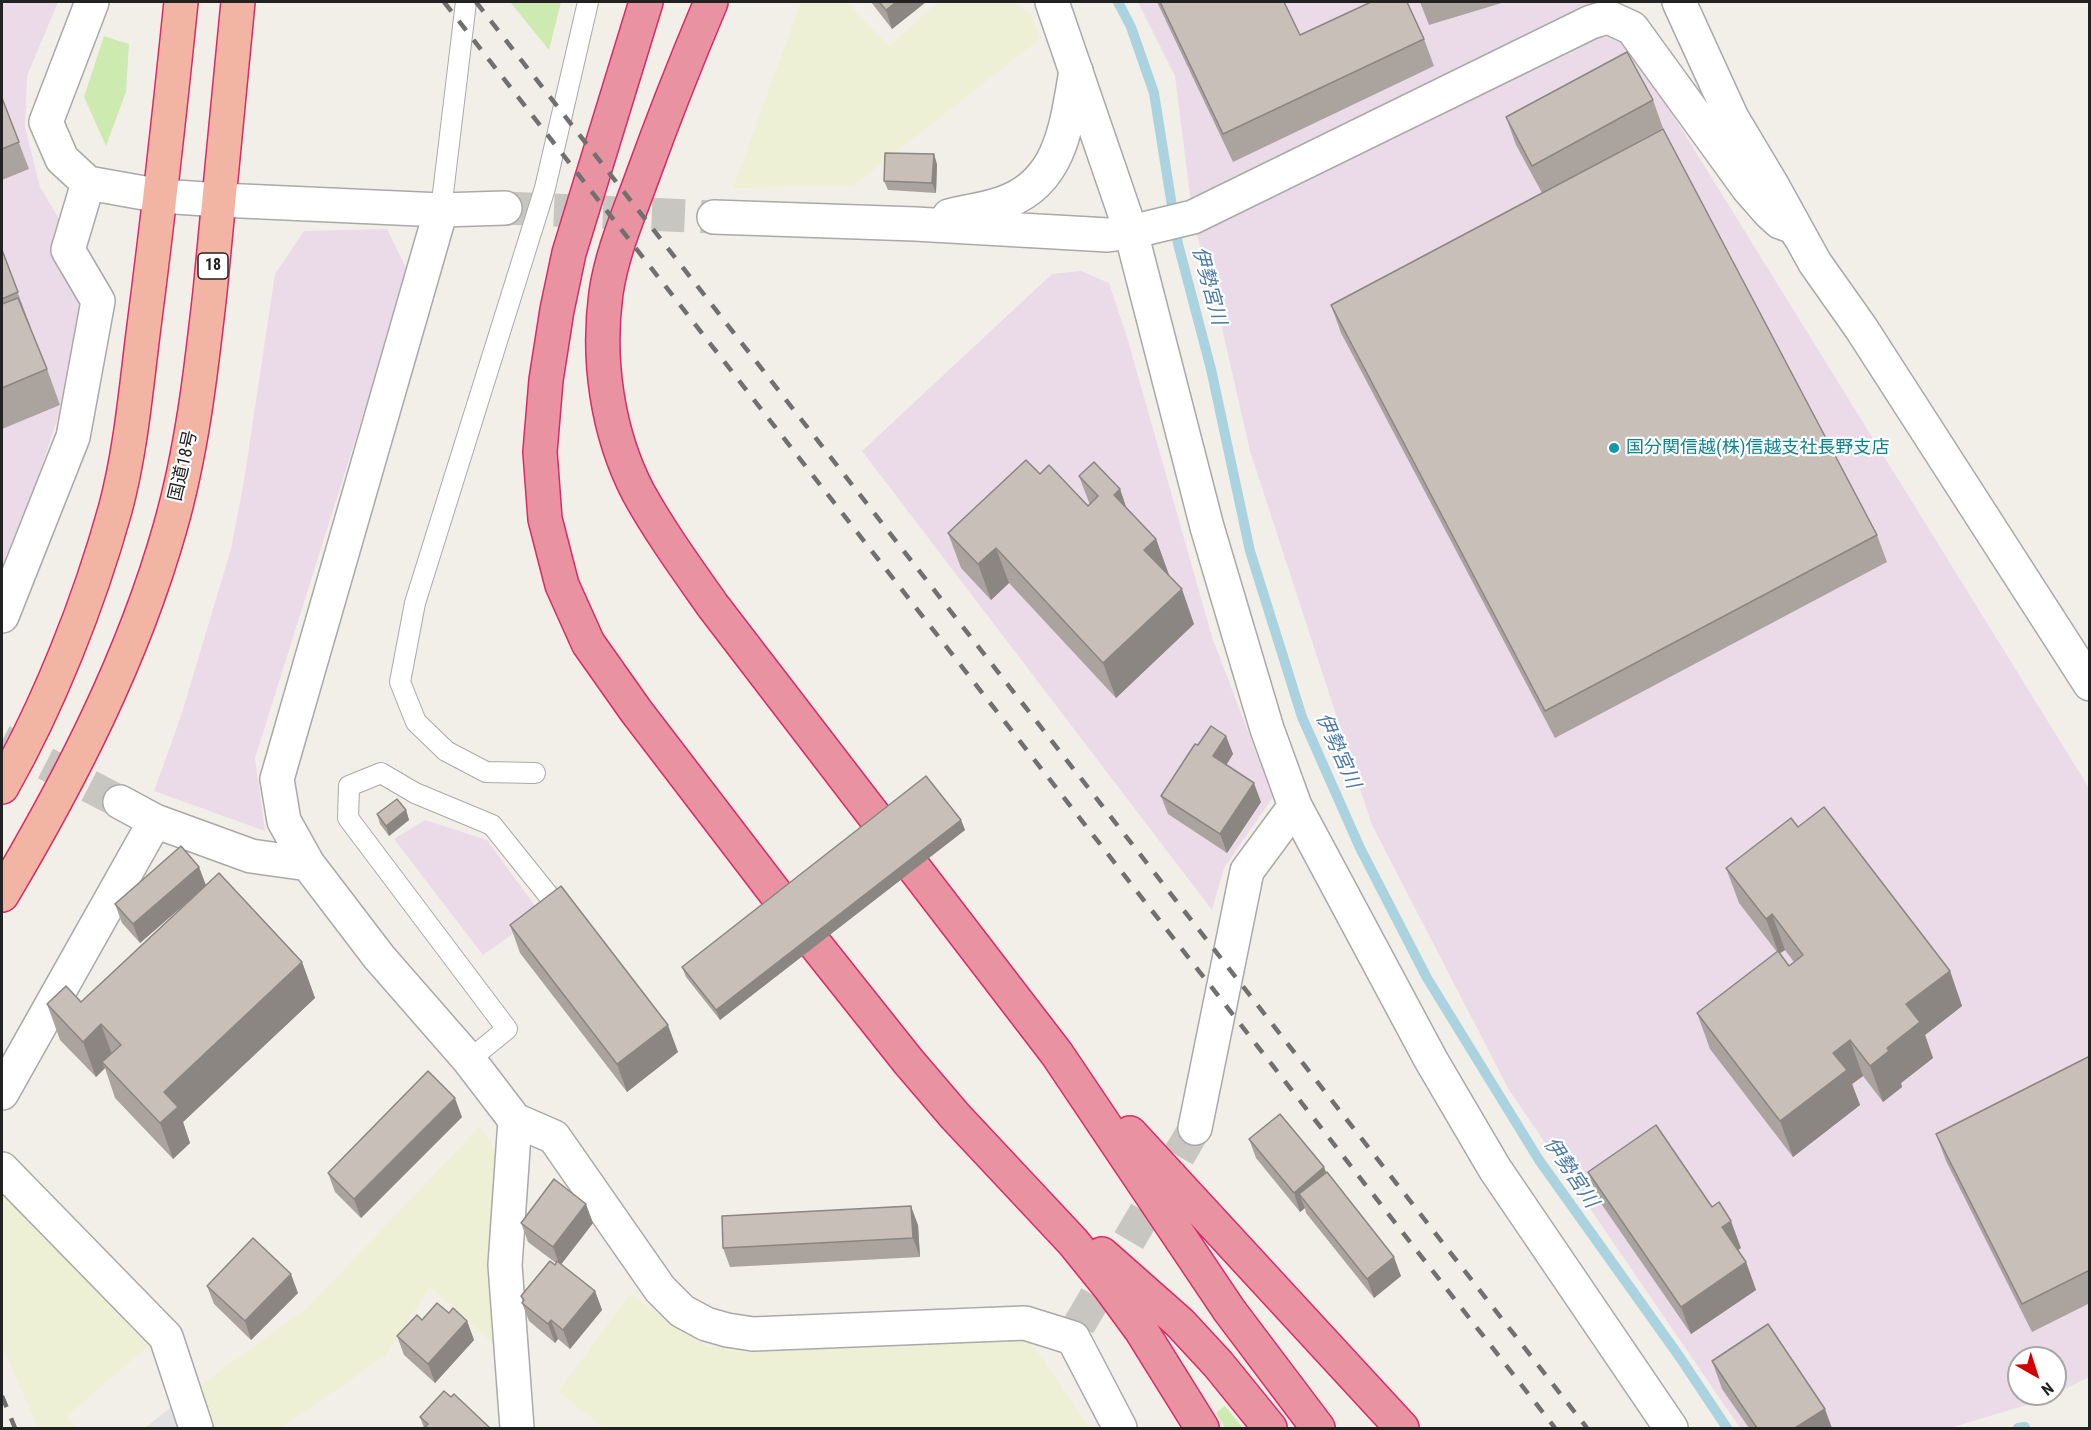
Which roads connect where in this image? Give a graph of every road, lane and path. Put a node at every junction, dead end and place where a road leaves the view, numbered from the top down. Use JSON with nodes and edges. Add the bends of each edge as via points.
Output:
{"nodes":[{"id":1,"x":92,"y":2,"type":"edge"},
{"id":2,"x":181,"y":2,"type":"edge"},
{"id":3,"x":238,"y":2,"type":"edge"},
{"id":4,"x":466,"y":2,"type":"edge"},
{"id":5,"x":588,"y":2,"type":"edge"},
{"id":6,"x":646,"y":2,"type":"edge"},
{"id":7,"x":668,"y":2,"type":"edge"},
{"id":8,"x":711,"y":2,"type":"edge"},
{"id":9,"x":725,"y":2,"type":"edge"},
{"id":10,"x":1679,"y":2,"type":"edge"},
{"id":11,"x":1050,"y":6,"type":"edge"},
{"id":12,"x":1076,"y":71,"type":"junction"},
{"id":13,"x":656,"y":137,"type":"junction"},
{"id":14,"x":88,"y":183,"type":"junction"},
{"id":15,"x":161,"y":196,"type":"junction"},
{"id":16,"x":220,"y":200,"type":"junction"},
{"id":17,"x":585,"y":206,"type":"junction"},
{"id":18,"x":505,"y":208,"type":"tunnel mouth"},
{"id":19,"x":441,"y":210,"type":"junction"},
{"id":20,"x":714,"y":217,"type":"tunnel mouth"},
{"id":21,"x":915,"y":224,"type":"junction"},
{"id":22,"x":1146,"y":229,"type":"junction"},
{"id":23,"x":1801,"y":238,"type":"junction"},
{"id":24,"x":2,"y":616,"type":"edge"},
{"id":25,"x":2090,"y":684,"type":"edge"},
{"id":26,"x":535,"y":773,"type":"dead end"},
{"id":27,"x":2,"y":787,"type":"edge"},
{"id":28,"x":120,"y":802,"type":"tunnel mouth"},
{"id":29,"x":1295,"y":806,"type":"junction"},
{"id":30,"x":154,"y":820,"type":"junction"},
{"id":31,"x":308,"y":864,"type":"junction"},
{"id":32,"x":2,"y":895,"type":"edge"},
{"id":33,"x":557,"y":906,"type":"edge"},
{"id":34,"x":1057,"y":1054,"type":"junction"},
{"id":35,"x":469,"y":1060,"type":"junction"},
{"id":36,"x":2,"y":1093,"type":"edge"},
{"id":37,"x":515,"y":1120,"type":"junction"},
{"id":38,"x":1195,"y":1128,"type":"tunnel mouth"},
{"id":39,"x":2,"y":1169,"type":"edge"},
{"id":40,"x":1018,"y":1183,"type":"junction"},
{"id":41,"x":196,"y":1428,"type":"edge"},
{"id":42,"x":517,"y":1428,"type":"edge"},
{"id":43,"x":1119,"y":1428,"type":"edge"},
{"id":44,"x":1202,"y":1428,"type":"edge"},
{"id":45,"x":1270,"y":1428,"type":"edge"},
{"id":46,"x":1318,"y":1428,"type":"edge"},
{"id":47,"x":1402,"y":1428,"type":"edge"},
{"id":48,"x":1671,"y":1428,"type":"edge"}],
"edges":[{"from":1,"to":14,"type":"street","via":[[46,122],[62,159]]},
{"from":2,"to":15,"type":"highway"},
{"from":3,"to":16,"type":"highway","name":"国道18号","number":"18"},
{"from":4,"to":19,"type":"lane"},
{"from":5,"to":26,"type":"lane","via":[[545,188],[415,603],[400,682],[416,722],[446,751],[486,772]]},
{"from":6,"to":17,"type":"highway"},
{"from":7,"to":17,"type":"highway"},
{"from":8,"to":13,"type":"highway"},
{"from":9,"to":13,"type":"highway"},
{"from":10,"to":23,"type":"street","via":[[1732,118]]},
{"from":11,"to":12,"type":"street"},
{"from":12,"to":21,"type":"street","via":[[1065,132],[1055,159],[1035,184],[1009,201]]},
{"from":12,"to":22,"type":"street"},
{"from":13,"to":34,"type":"highway","via":[[617,246],[606,292],[602,344],[618,442],[638,491],[713,606]]},
{"from":14,"to":15,"type":"street"},
{"from":14,"to":24,"type":"street","via":[[68,250],[98,301],[73,437]]},
{"from":15,"to":16,"type":"street"},
{"from":15,"to":27,"type":"highway","via":[[131,427],[115,509],[85,604]]},
{"from":16,"to":19,"type":"street"},
{"from":16,"to":32,"type":"highway","name":"国道18号","number":"18","via":[[194,427],[170,528],[138,624],[99,716],[54,806]]},
{"from":17,"to":40,"type":"highway","via":[[569,253],[557,310],[540,452],[545,519],[570,605],[588,644],[636,711],[799,924],[908,1061]]},
{"from":18,"to":19,"type":"street"},
{"from":19,"to":31,"type":"street","via":[[277,779],[284,821]]},
{"from":20,"to":21,"type":"street"},
{"from":21,"to":22,"type":"street","via":[[1108,235]]},
{"from":22,"to":23,"type":"street","via":[[1193,217],[1608,17],[1632,28],[1748,188],[1780,222],[1794,227]]},
{"from":22,"to":29,"type":"street","via":[[1207,527],[1267,729]]},
{"from":23,"to":25,"type":"street"},
{"from":28,"to":30,"type":"street"},
{"from":29,"to":38,"type":"street","via":[[1247,871]]},
{"from":29,"to":48,"type":"street","via":[[1431,1060],[1495,1169]]},
{"from":30,"to":31,"type":"street","via":[[251,856]]},
{"from":30,"to":36,"type":"street"},
{"from":31,"to":35,"type":"street","via":[[379,957]]},
{"from":33,"to":35,"type":"lane","via":[[492,825],[415,793],[381,773],[349,786],[348,818],[507,1029]]},
{"from":34,"to":46,"type":"highway","via":[[1229,1310]]},
{"from":34,"to":47,"type":"highway"},
{"from":35,"to":37,"type":"street"},
{"from":37,"to":42,"type":"street","via":[[505,1265]]},
{"from":37,"to":43,"type":"street","via":[[554,1137],[660,1289],[682,1311],[706,1324],[753,1334],[1025,1323],[1076,1331]]},
{"from":39,"to":41,"type":"street","via":[[166,1337]]},
{"from":40,"to":44,"type":"highway","via":[[1111,1289]]},
{"from":40,"to":45,"type":"highway","via":[[1180,1323]]}]}
